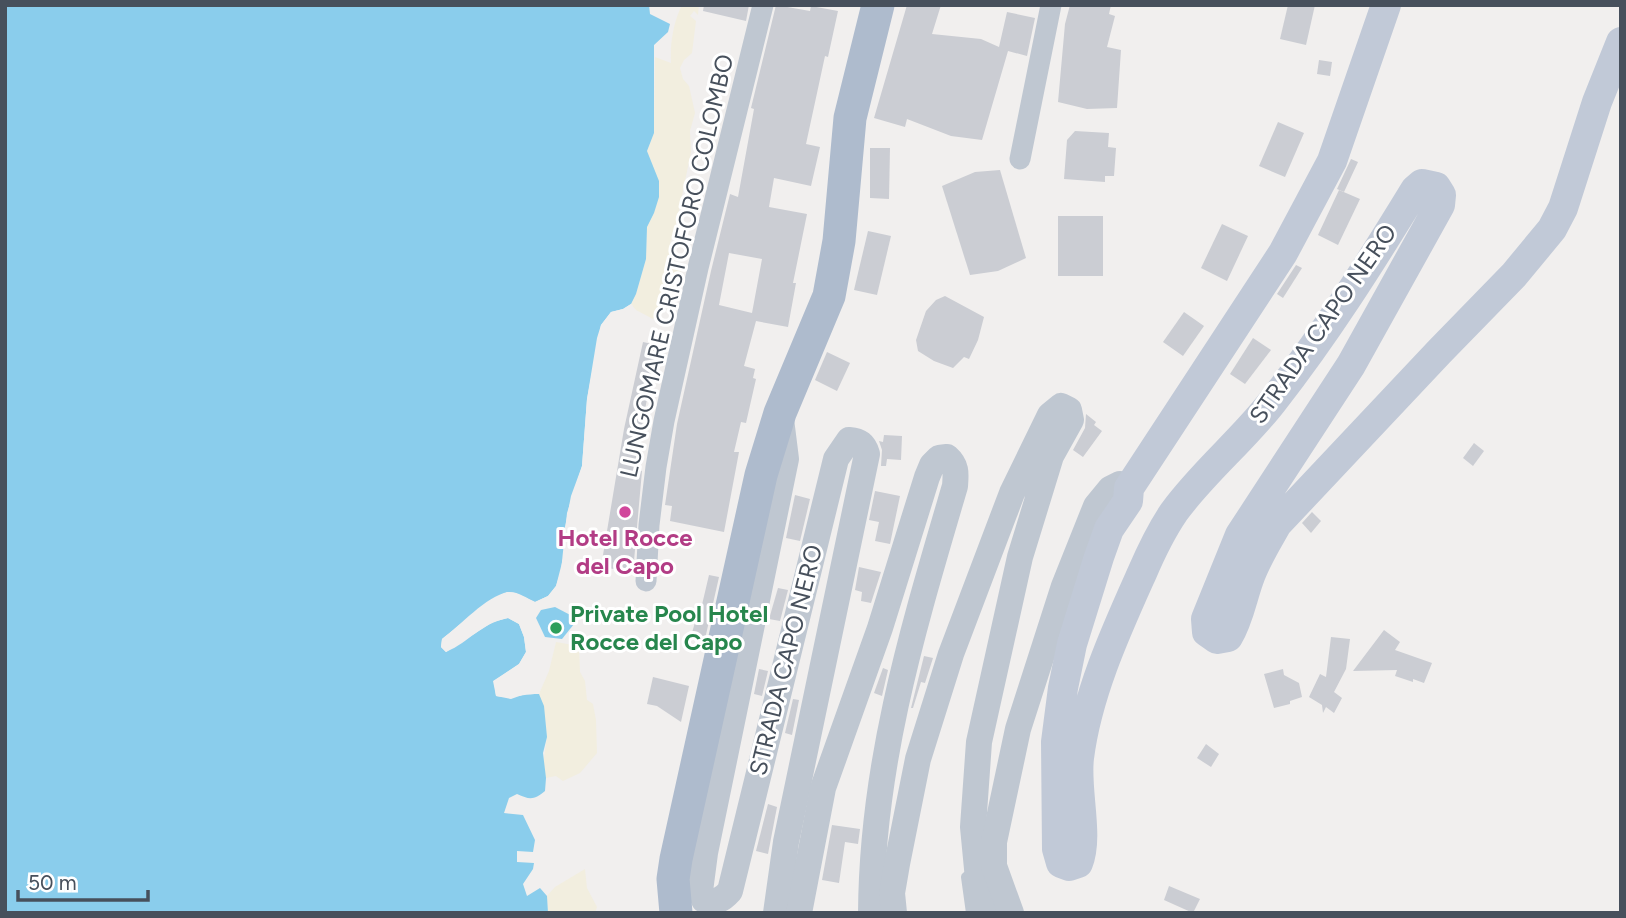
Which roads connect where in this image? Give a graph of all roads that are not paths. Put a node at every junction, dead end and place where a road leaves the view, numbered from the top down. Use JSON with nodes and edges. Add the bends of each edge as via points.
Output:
{"nodes":[{"id":1,"x":763,"y":5,"type":"edge"},
{"id":2,"x":878,"y":5,"type":"edge"},
{"id":3,"x":1051,"y":5,"type":"edge"},
{"id":4,"x":1386,"y":5,"type":"edge"},
{"id":5,"x":1621,"y":42,"type":"edge"},
{"id":6,"x":1020,"y":159,"type":"dead end"},
{"id":7,"x":780,"y":413,"type":"junction"},
{"id":8,"x":1129,"y":488,"type":"junction"},
{"id":9,"x":646,"y":581,"type":"dead end"},
{"id":10,"x":977,"y":869,"type":"junction"},
{"id":11,"x":676,"y":913,"type":"edge"},
{"id":12,"x":776,"y":913,"type":"edge"},
{"id":13,"x":799,"y":913,"type":"edge"},
{"id":14,"x":871,"y":913,"type":"edge"},
{"id":15,"x":894,"y":913,"type":"edge"},
{"id":16,"x":971,"y":913,"type":"edge"},
{"id":17,"x":985,"y":913,"type":"edge"},
{"id":18,"x":1011,"y":913,"type":"edge"}],
"edges":[{"from":1,"to":9,"type":"street","name":"LUNGOMARE CRISTOFORO COLOMBO","via":[[664,421]]},
{"from":2,"to":7,"type":"main road","via":[[850,118],[829,296]]},
{"from":3,"to":6,"type":"street"},
{"from":4,"to":8,"type":"main road","via":[[1326,173],[1283,253]]},
{"from":5,"to":8,"type":"main road","name":"STRADA CAPO NERO","via":[[1552,229],[1514,275],[1277,524],[1258,556],[1228,637],[1217,639],[1207,632],[1206,619],[1240,535],[1351,365],[1440,205],[1436,187],[1422,184],[1415,190],[1365,271],[1273,402],[1175,511],[1141,573],[1096,688],[1079,760],[1083,850],[1078,863],[1069,866],[1061,863],[1057,849],[1056,742],[1063,688],[1099,557],[1109,529],[1128,501]]},
{"from":7,"to":11,"type":"main road","via":[[761,475],[676,859]]},
{"from":7,"to":12,"type":"street","name":"STRADA CAPO NERO","via":[[786,459],[705,853],[700,891],[704,900],[722,899],[730,891],[836,459],[849,440],[857,440],[867,454],[786,842]]},
{"from":8,"to":18,"type":"street","via":[[1120,484],[1110,489],[1096,506],[1064,586],[1018,729],[994,842],[994,866]]},
{"from":10,"to":15,"type":"street","via":[[973,827],[979,742],[1020,557],[1051,456],[1071,420],[1069,410],[1061,406],[1050,415],[1012,493],[951,654],[918,759],[892,893]]},
{"from":10,"to":16,"type":"lane","via":[[966,877]]},
{"from":10,"to":17,"type":"street"},
{"from":13,"to":14,"type":"street","via":[[823,788],[927,477],[939,458],[947,457],[954,463],[955,486],[884,756],[876,805]]}]}
